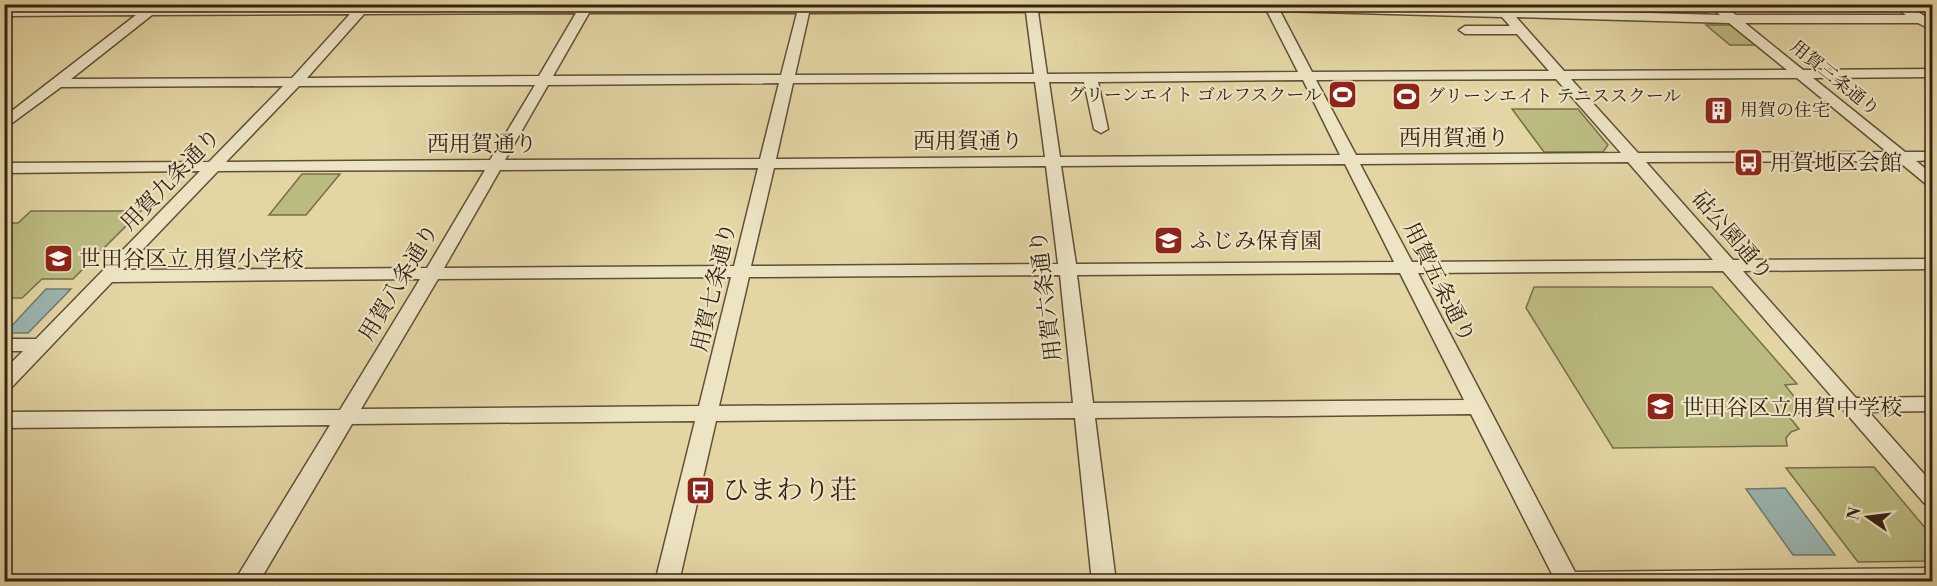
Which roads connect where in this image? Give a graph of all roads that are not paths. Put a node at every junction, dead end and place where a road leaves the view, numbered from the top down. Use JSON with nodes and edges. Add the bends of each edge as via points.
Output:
{"nodes":[{"id":1,"x":1714,"y":4,"type":"edge"},
{"id":2,"x":1896,"y":4,"type":"edge"},
{"id":3,"x":1031,"y":6,"type":"edge"},
{"id":4,"x":1270,"y":6,"type":"edge"},
{"id":5,"x":586,"y":7,"type":"edge"},
{"id":6,"x":804,"y":7,"type":"edge"},
{"id":7,"x":1391,"y":7,"type":"edge"},
{"id":8,"x":58,"y":8,"type":"edge"},
{"id":9,"x":118,"y":8,"type":"edge"},
{"id":10,"x":153,"y":8,"type":"edge"},
{"id":11,"x":363,"y":8,"type":"edge"},
{"id":12,"x":447,"y":8,"type":"edge"},
{"id":13,"x":1501,"y":9,"type":"edge"},
{"id":14,"x":4,"y":12,"type":"edge"},
{"id":15,"x":1732,"y":19,"type":"junction"},
{"id":16,"x":1920,"y":19,"type":"junction"},
{"id":17,"x":1932,"y":26,"type":"edge"},
{"id":18,"x":1465,"y":30,"type":"dead end"},
{"id":19,"x":1520,"y":30,"type":"junction"},
{"id":20,"x":1932,"y":72,"type":"edge"},
{"id":21,"x":1798,"y":73,"type":"junction"},
{"id":22,"x":1559,"y":74,"type":"junction"},
{"id":23,"x":1307,"y":76,"type":"junction"},
{"id":24,"x":1041,"y":77,"type":"junction"},
{"id":25,"x":1090,"y":77,"type":"junction"},
{"id":26,"x":787,"y":78,"type":"junction"},
{"id":27,"x":543,"y":80,"type":"junction"},
{"id":28,"x":296,"y":81,"type":"junction"},
{"id":29,"x":60,"y":83,"type":"junction"},
{"id":30,"x":4,"y":125,"type":"edge"},
{"id":31,"x":1101,"y":129,"type":"dead end"},
{"id":32,"x":1932,"y":156,"type":"edge"},
{"id":33,"x":1903,"y":157,"type":"junction"},
{"id":34,"x":1635,"y":158,"type":"junction"},
{"id":35,"x":1351,"y":160,"type":"junction"},
{"id":36,"x":1052,"y":162,"type":"junction"},
{"id":37,"x":767,"y":163,"type":"junction"},
{"id":38,"x":496,"y":165,"type":"junction"},
{"id":39,"x":212,"y":167,"type":"junction"},
{"id":40,"x":4,"y":168,"type":"edge"},
{"id":41,"x":1932,"y":181,"type":"edge"},
{"id":42,"x":1932,"y":264,"type":"edge"},
{"id":43,"x":1730,"y":265,"type":"junction"},
{"id":44,"x":1405,"y":267,"type":"junction"},
{"id":45,"x":1068,"y":270,"type":"junction"},
{"id":46,"x":741,"y":272,"type":"junction"},
{"id":47,"x":432,"y":273,"type":"junction"},
{"id":48,"x":108,"y":276,"type":"junction"},
{"id":49,"x":4,"y":345,"type":"edge"},
{"id":50,"x":40,"y":345,"type":"junction"},
{"id":51,"x":4,"y":383,"type":"edge"},
{"id":52,"x":1932,"y":404,"type":"edge"},
{"id":53,"x":1853,"y":405,"type":"junction"},
{"id":54,"x":1477,"y":407,"type":"junction"},
{"id":55,"x":1083,"y":411,"type":"junction"},
{"id":56,"x":707,"y":414,"type":"junction"},
{"id":57,"x":344,"y":417,"type":"junction"},
{"id":58,"x":4,"y":420,"type":"edge"},
{"id":59,"x":1932,"y":497,"type":"edge"},
{"id":60,"x":1932,"y":578,"type":"edge"},
{"id":61,"x":246,"y":582,"type":"edge"},
{"id":62,"x":667,"y":582,"type":"edge"},
{"id":63,"x":1104,"y":582,"type":"edge"},
{"id":64,"x":1569,"y":582,"type":"edge"}],
"edges":[{"from":1,"to":15,"type":"street","name":"用賀三条通り"},
{"from":2,"to":16,"type":"street"},
{"from":3,"to":4,"type":"street"},
{"from":3,"to":6,"type":"street"},
{"from":3,"to":24,"type":"street","name":"用賀六条通り"},
{"from":4,"to":7,"type":"street"},
{"from":4,"to":23,"type":"street","name":"用賀五条通り"},
{"from":5,"to":6,"type":"street"},
{"from":5,"to":12,"type":"street"},
{"from":5,"to":27,"type":"street","name":"用賀八条通り"},
{"from":6,"to":26,"type":"street","name":"用賀七条通り"},
{"from":7,"to":13,"type":"street"},
{"from":8,"to":9,"type":"street"},
{"from":8,"to":14,"type":"street"},
{"from":9,"to":10,"type":"street"},
{"from":10,"to":11,"type":"street"},
{"from":10,"to":29,"type":"street"},
{"from":11,"to":12,"type":"street"},
{"from":11,"to":28,"type":"street","name":"用賀九条通り"},
{"from":13,"to":15,"type":"street"},
{"from":13,"to":19,"type":"street","name":"砧公園通り"},
{"from":15,"to":16,"type":"street"},
{"from":15,"to":21,"type":"street","name":"用賀三条通り"},
{"from":16,"to":17,"type":"street"},
{"from":18,"to":19,"type":"street"},
{"from":19,"to":22,"type":"street","name":"砧公園通り"},
{"from":20,"to":21,"type":"street"},
{"from":21,"to":22,"type":"street"},
{"from":21,"to":33,"type":"street","name":"用賀三条通り"},
{"from":22,"to":23,"type":"street"},
{"from":22,"to":34,"type":"street","name":"砧公園通り"},
{"from":23,"to":25,"type":"street"},
{"from":23,"to":35,"type":"street","name":"用賀五条通り"},
{"from":24,"to":25,"type":"street"},
{"from":24,"to":26,"type":"street"},
{"from":24,"to":36,"type":"street","name":"用賀六条通り"},
{"from":25,"to":31,"type":"street"},
{"from":26,"to":27,"type":"street"},
{"from":26,"to":37,"type":"street","name":"用賀七条通り"},
{"from":27,"to":28,"type":"street"},
{"from":27,"to":38,"type":"street","name":"用賀八条通り"},
{"from":28,"to":29,"type":"street"},
{"from":28,"to":39,"type":"street","name":"用賀九条通り"},
{"from":29,"to":30,"type":"street"},
{"from":32,"to":33,"type":"street","name":"西用賀通り"},
{"from":33,"to":34,"type":"street","name":"西用賀通り"},
{"from":33,"to":41,"type":"street","name":"用賀三条通り"},
{"from":34,"to":35,"type":"street","name":"西用賀通り"},
{"from":34,"to":43,"type":"street","name":"砧公園通り"},
{"from":35,"to":36,"type":"street","name":"西用賀通り"},
{"from":35,"to":44,"type":"street","name":"用賀五条通り"},
{"from":36,"to":37,"type":"street","name":"西用賀通り"},
{"from":36,"to":45,"type":"street","name":"用賀六条通り"},
{"from":37,"to":38,"type":"street","name":"西用賀通り"},
{"from":37,"to":46,"type":"street","name":"用賀七条通り"},
{"from":38,"to":39,"type":"street","name":"西用賀通り"},
{"from":38,"to":47,"type":"street","name":"用賀八条通り"},
{"from":39,"to":40,"type":"street","name":"西用賀通り"},
{"from":39,"to":48,"type":"street","name":"用賀九条通り"},
{"from":42,"to":43,"type":"street"},
{"from":43,"to":44,"type":"street"},
{"from":43,"to":53,"type":"street","name":"砧公園通り"},
{"from":44,"to":45,"type":"street"},
{"from":44,"to":54,"type":"street","name":"用賀五条通り"},
{"from":45,"to":46,"type":"street"},
{"from":45,"to":55,"type":"street","name":"用賀六条通り"},
{"from":46,"to":47,"type":"street"},
{"from":46,"to":56,"type":"street","name":"用賀七条通り"},
{"from":47,"to":48,"type":"street"},
{"from":47,"to":57,"type":"street","name":"用賀八条通り"},
{"from":48,"to":50,"type":"street","name":"用賀九条通り"},
{"from":49,"to":50,"type":"street"},
{"from":50,"to":51,"type":"street","name":"用賀九条通り"},
{"from":52,"to":53,"type":"street"},
{"from":53,"to":59,"type":"street","name":"砧公園通り"},
{"from":54,"to":55,"type":"street"},
{"from":54,"to":64,"type":"street","name":"用賀五条通り"},
{"from":55,"to":56,"type":"street"},
{"from":55,"to":63,"type":"street","name":"用賀六条通り"},
{"from":56,"to":57,"type":"street"},
{"from":56,"to":62,"type":"street","name":"用賀七条通り"},
{"from":57,"to":58,"type":"street"},
{"from":57,"to":61,"type":"street","name":"用賀八条通り"},
{"from":60,"to":64,"type":"street"}]}
